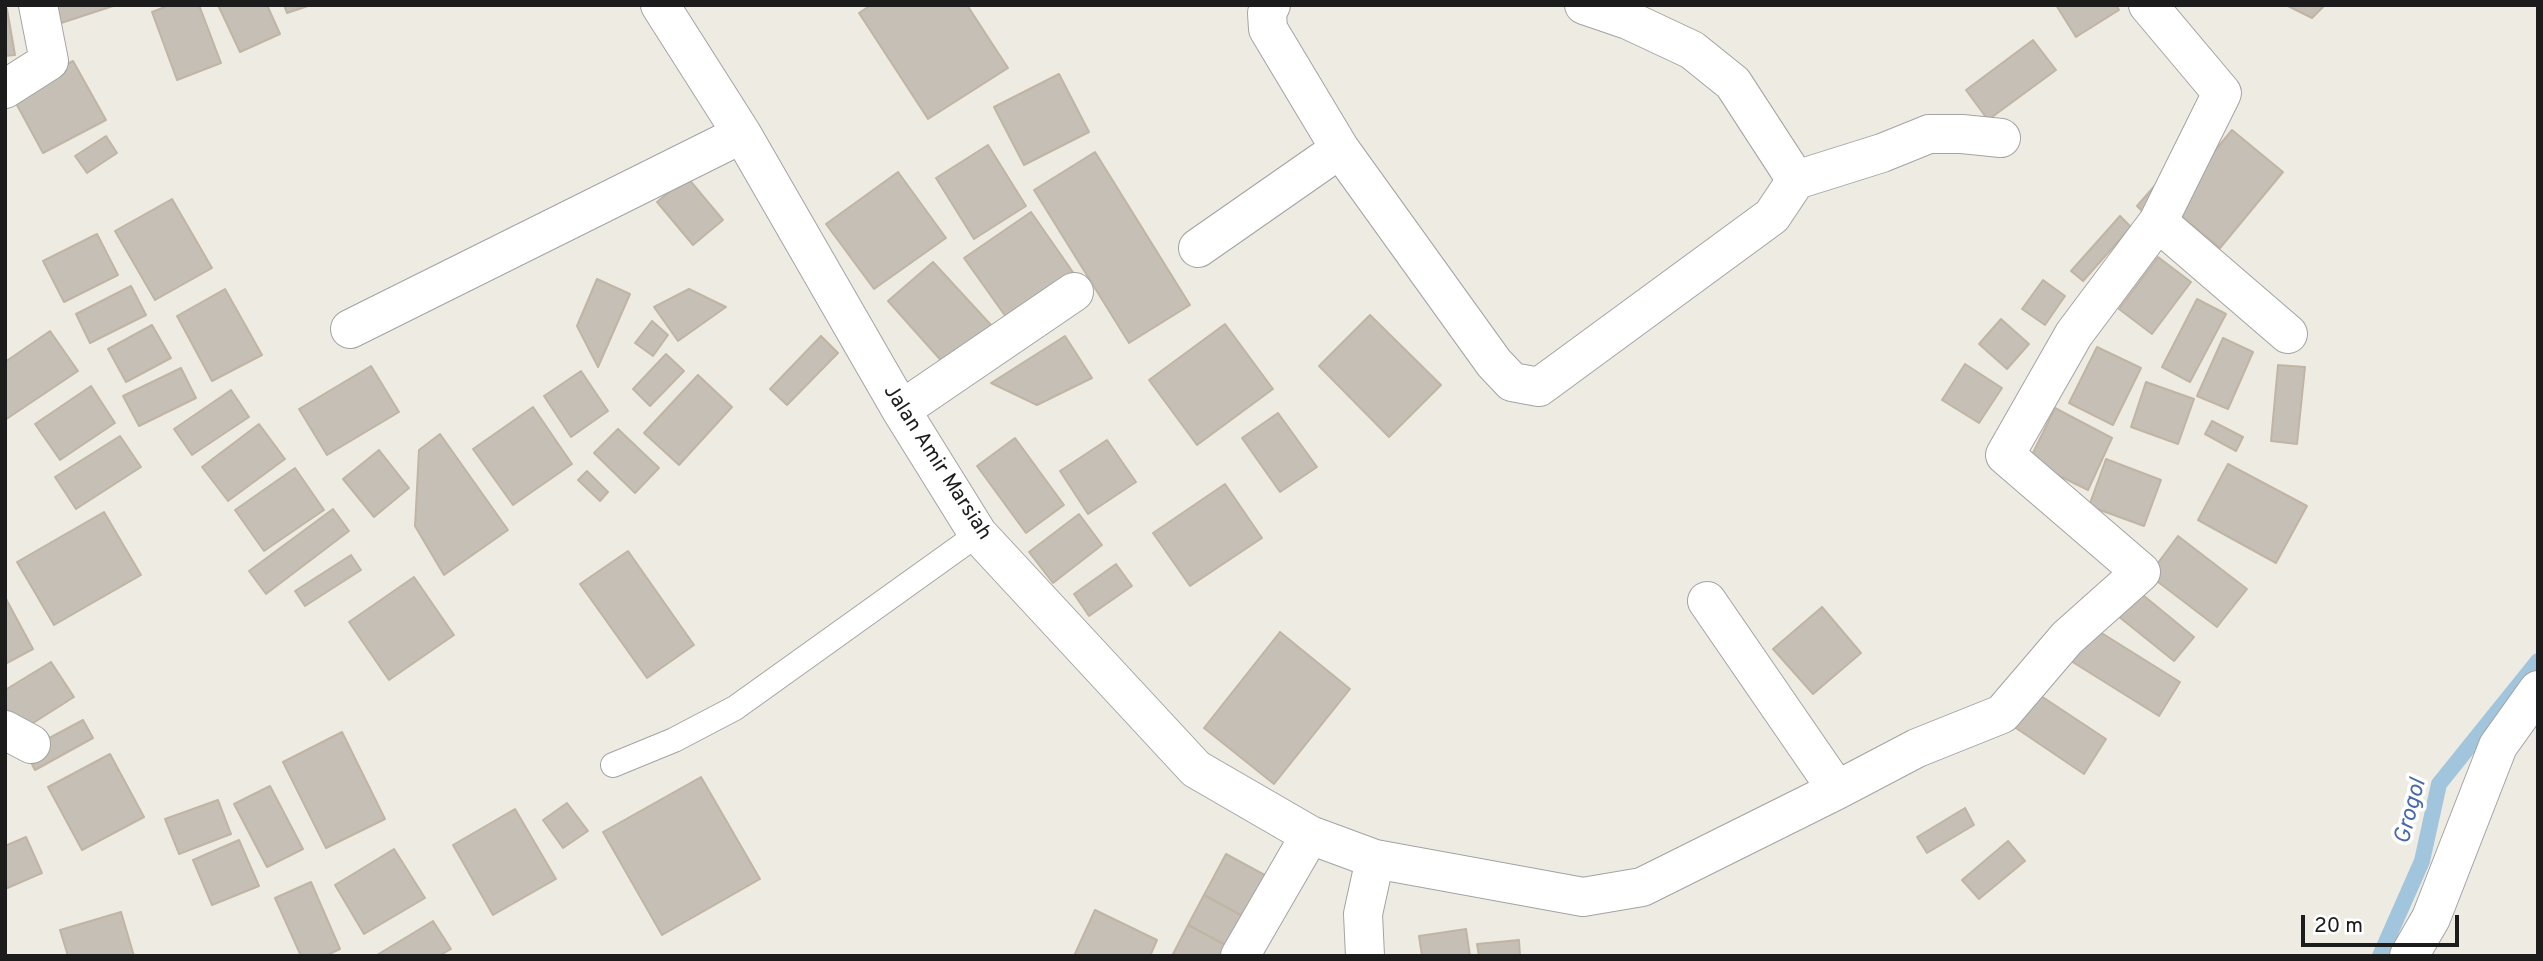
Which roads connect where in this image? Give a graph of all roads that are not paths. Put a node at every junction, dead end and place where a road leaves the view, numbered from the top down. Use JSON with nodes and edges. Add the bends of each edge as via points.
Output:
{"nodes":[{"id":1,"x":38,"y":5,"type":"edge"},
{"id":2,"x":660,"y":5,"type":"edge"},
{"id":3,"x":1271,"y":5,"type":"edge"},
{"id":4,"x":1584,"y":5,"type":"edge"},
{"id":5,"x":2148,"y":5,"type":"edge"},
{"id":6,"x":5,"y":89,"type":"edge"},
{"id":7,"x":742,"y":134,"type":"junction"},
{"id":8,"x":2001,"y":138,"type":"dead end"},
{"id":9,"x":1340,"y":149,"type":"junction"},
{"id":10,"x":1796,"y":180,"type":"junction"},
{"id":11,"x":2158,"y":222,"type":"junction"},
{"id":12,"x":1198,"y":247,"type":"dead end"},
{"id":13,"x":1074,"y":292,"type":"dead end"},
{"id":14,"x":350,"y":328,"type":"dead end"},
{"id":15,"x":2288,"y":334,"type":"dead end"},
{"id":16,"x":901,"y":410,"type":"junction"},
{"id":17,"x":978,"y":534,"type":"junction"},
{"id":18,"x":1707,"y":601,"type":"dead end"},
{"id":19,"x":2538,"y":690,"type":"edge"},
{"id":20,"x":613,"y":765,"type":"dead end"},
{"id":21,"x":1837,"y":790,"type":"junction"},
{"id":22,"x":1310,"y":835,"type":"junction"},
{"id":23,"x":1374,"y":859,"type":"junction"},
{"id":24,"x":1240,"y":956,"type":"edge"},
{"id":25,"x":1365,"y":956,"type":"edge"},
{"id":26,"x":2409,"y":956,"type":"edge"}],
"edges":[{"from":1,"to":6,"type":"street","via":[[49,61]]},
{"from":2,"to":7,"type":"street","name":"Jalan Amir Marsiah"},
{"from":3,"to":9,"type":"street","via":[[1268,29]]},
{"from":4,"to":10,"type":"street","via":[[1692,50],[1733,83]]},
{"from":5,"to":11,"type":"street","via":[[2222,93]]},
{"from":7,"to":14,"type":"street"},
{"from":7,"to":16,"type":"street","name":"Jalan Amir Marsiah"},
{"from":8,"to":10,"type":"street","via":[[1930,134]]},
{"from":9,"to":10,"type":"street","via":[[1494,363],[1512,382],[1539,387],[1772,215]]},
{"from":9,"to":12,"type":"street"},
{"from":11,"to":15,"type":"street"},
{"from":11,"to":21,"type":"street","name":"Jalan Amir Marsiah","via":[[2074,334],[2005,455],[2141,572],[2067,638],[2002,713],[1917,748]]},
{"from":13,"to":16,"type":"street"},
{"from":16,"to":17,"type":"street","name":"Jalan Amir Marsiah"},
{"from":17,"to":20,"type":"lane","via":[[735,708]]},
{"from":17,"to":22,"type":"street","name":"Jalan Amir Marsiah","via":[[1196,769]]},
{"from":18,"to":21,"type":"street"},
{"from":19,"to":26,"type":"street","via":[[2498,746],[2431,918]]},
{"from":21,"to":23,"type":"street","name":"Jalan Amir Marsiah","via":[[1642,887],[1583,897]]},
{"from":22,"to":23,"type":"street","name":"Jalan Amir Marsiah"},
{"from":22,"to":24,"type":"street"},
{"from":23,"to":25,"type":"street","via":[[1363,914]]}]}
